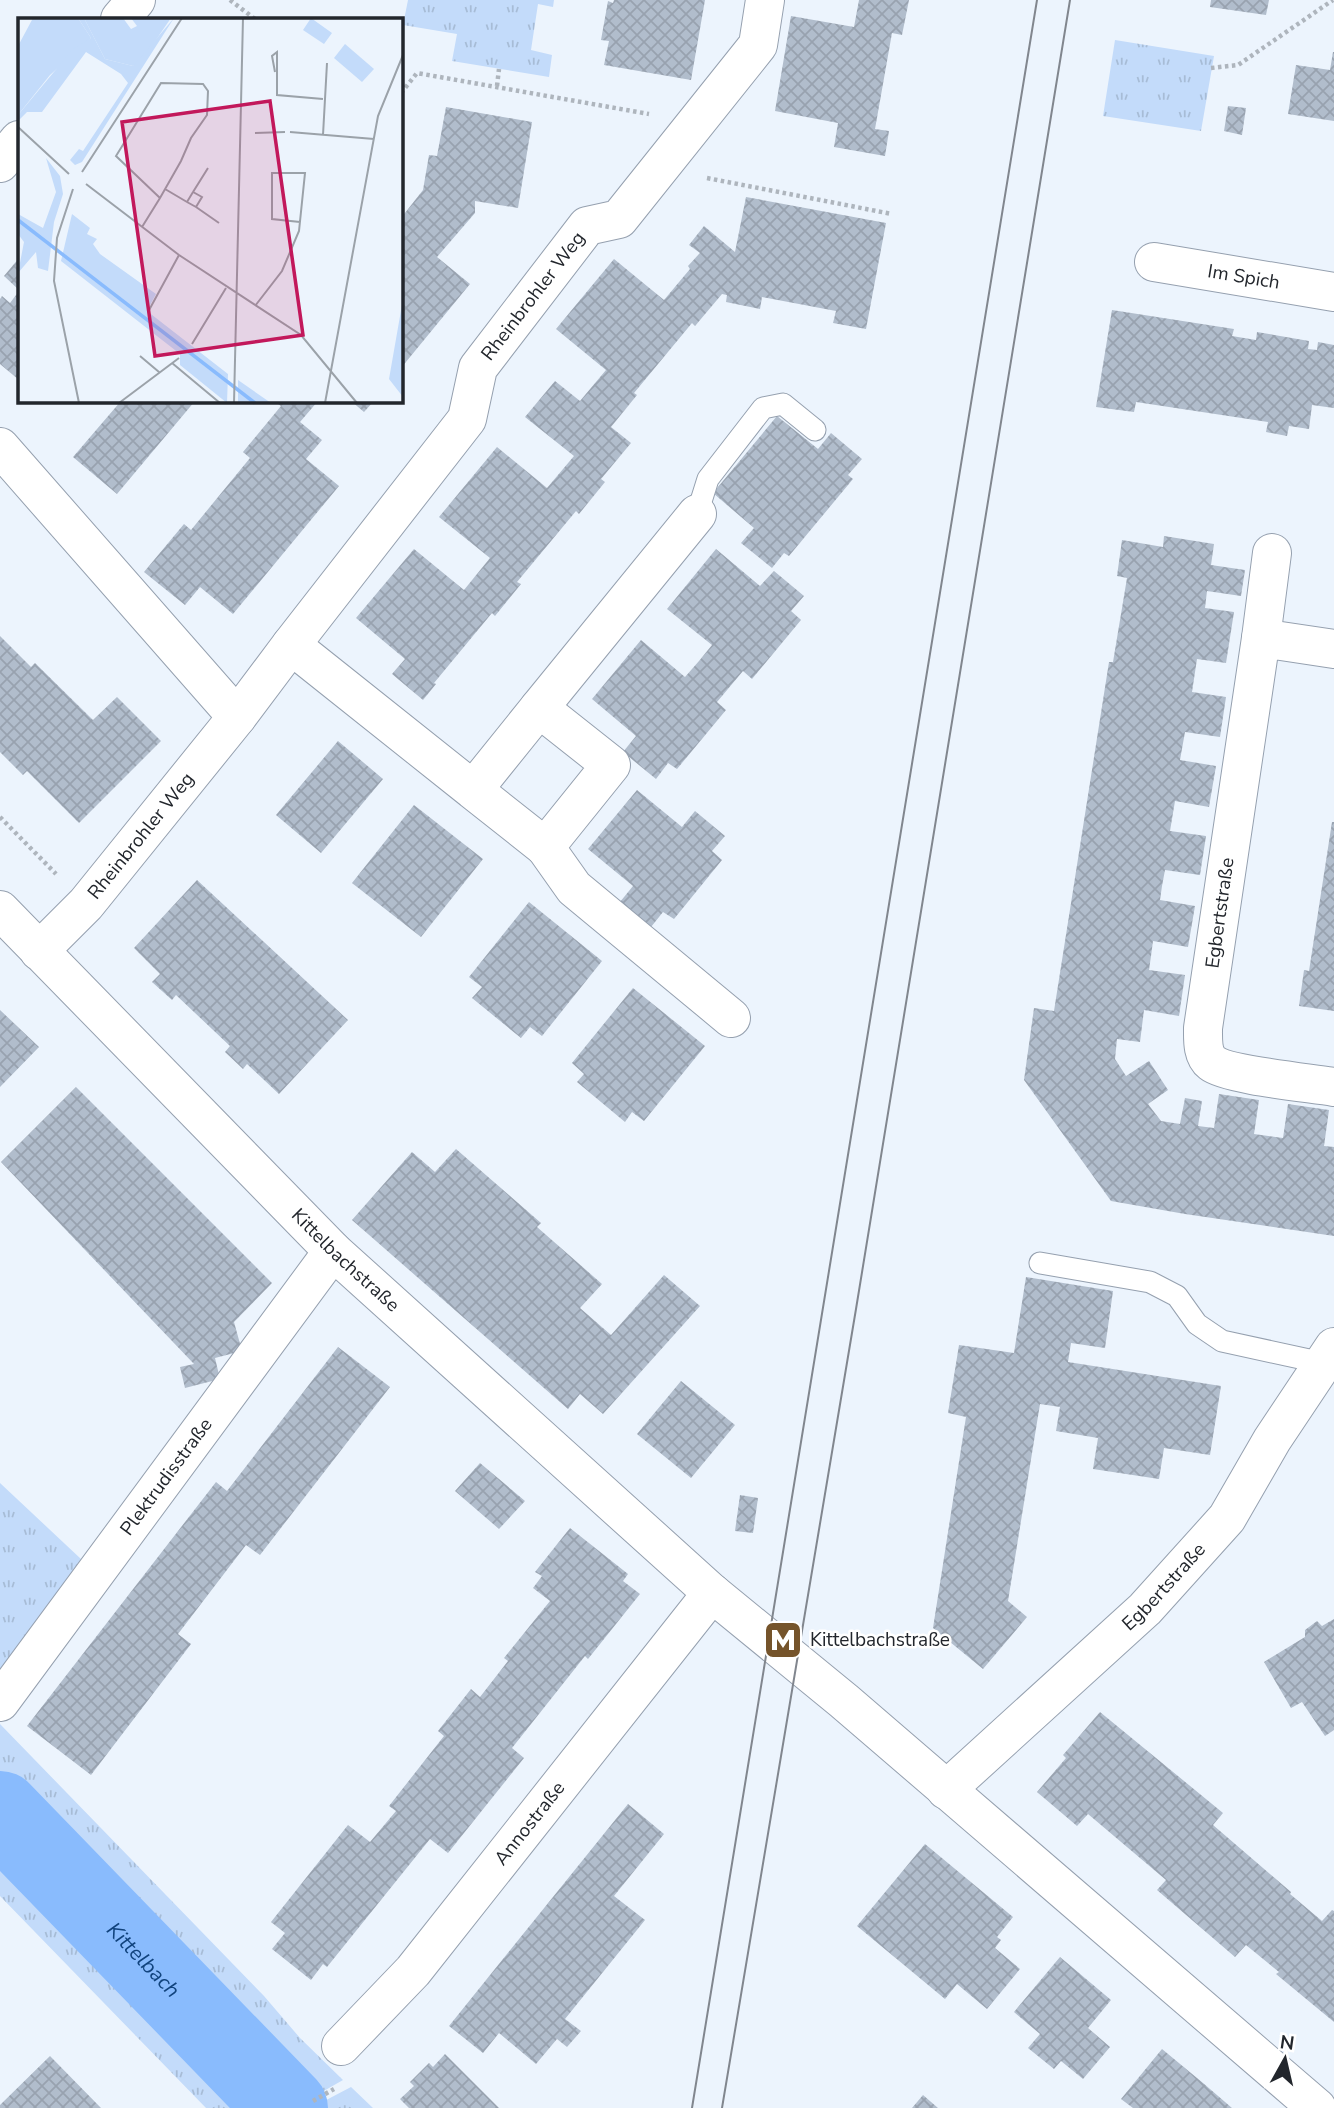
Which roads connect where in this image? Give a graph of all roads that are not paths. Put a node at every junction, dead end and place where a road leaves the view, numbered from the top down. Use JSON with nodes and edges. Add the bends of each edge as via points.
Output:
{"nodes":[{"id":1,"x":136,"y":0,"type":"edge"},
{"id":2,"x":765,"y":0,"type":"edge"},
{"id":3,"x":121,"y":18,"type":"edge"},
{"id":4,"x":18,"y":141,"type":"edge"},
{"id":5,"x":0,"y":163,"type":"edge"},
{"id":6,"x":1154,"y":262,"type":"dead end"},
{"id":7,"x":1334,"y":292,"type":"edge"},
{"id":8,"x":815,"y":430,"type":"dead end"},
{"id":9,"x":0,"y":447,"type":"edge"},
{"id":10,"x":696,"y":514,"type":"joint"},
{"id":11,"x":1272,"y":553,"type":"dead end"},
{"id":12,"x":1262,"y":638,"type":"junction"},
{"id":13,"x":290,"y":645,"type":"junction"},
{"id":14,"x":1334,"y":649,"type":"edge"},
{"id":15,"x":539,"y":708,"type":"junction"},
{"id":16,"x":237,"y":717,"type":"junction"},
{"id":17,"x":473,"y":790,"type":"junction"},
{"id":18,"x":545,"y":847,"type":"junction"},
{"id":19,"x":0,"y":911,"type":"edge"},
{"id":20,"x":39,"y":951,"type":"junction"},
{"id":21,"x":731,"y":1018,"type":"dead end"},
{"id":22,"x":1334,"y":1087,"type":"edge"},
{"id":23,"x":333,"y":1251,"type":"junction"},
{"id":24,"x":1040,"y":1263,"type":"dead end"},
{"id":25,"x":1329,"y":1355,"type":"edge"},
{"id":26,"x":712,"y":1593,"type":"junction"},
{"id":27,"x":0,"y":1702,"type":"edge"},
{"id":28,"x":946,"y":1790,"type":"junction"},
{"id":29,"x":341,"y":2046,"type":"dead end"},
{"id":30,"x":1317,"y":2108,"type":"edge"}],
"edges":[{"from":1,"to":3,"type":"street"},
{"from":2,"to":13,"type":"street","name":"Rheinbrohler Weg","via":[[758,45],[618,219],[587,226],[478,368],[467,419]]},
{"from":4,"to":5,"type":"street"},
{"from":6,"to":7,"type":"street","name":"Im Spich"},
{"from":8,"to":10,"type":"lane","via":[[783,404],[763,408],[708,479]]},
{"from":9,"to":16,"type":"street"},
{"from":10,"to":15,"type":"street"},
{"from":11,"to":12,"type":"street","name":"Egbertstraße"},
{"from":12,"to":14,"type":"street"},
{"from":12,"to":22,"type":"street","name":"Egbertstraße","via":[[1203,1049],[1211,1063],[1229,1071]]},
{"from":13,"to":16,"type":"street","name":"Rheinbrohler Weg"},
{"from":13,"to":17,"type":"street"},
{"from":15,"to":17,"type":"street"},
{"from":15,"to":18,"type":"street","via":[[611,765]]},
{"from":16,"to":20,"type":"street","name":"Rheinbrohler Weg","via":[[86,904]]},
{"from":17,"to":18,"type":"street"},
{"from":18,"to":21,"type":"street","via":[[574,888]]},
{"from":19,"to":20,"type":"street","name":"Kittelbachstraße"},
{"from":20,"to":23,"type":"street","name":"Kittelbachstraße"},
{"from":23,"to":26,"type":"street","name":"Kittelbachstraße"},
{"from":23,"to":27,"type":"street","name":"Plektrudisstraße"},
{"from":24,"to":25,"type":"lane","via":[[1150,1282],[1177,1296],[1197,1324],[1222,1341]]},
{"from":25,"to":28,"type":"street","name":"Egbertstraße","via":[[1227,1518],[1145,1609]]},
{"from":26,"to":28,"type":"street","name":"Kittelbachstraße"},
{"from":26,"to":29,"type":"street","name":"Annostraße","via":[[413,1971]]},
{"from":28,"to":30,"type":"street","name":"Kittelbachstraße"}]}
